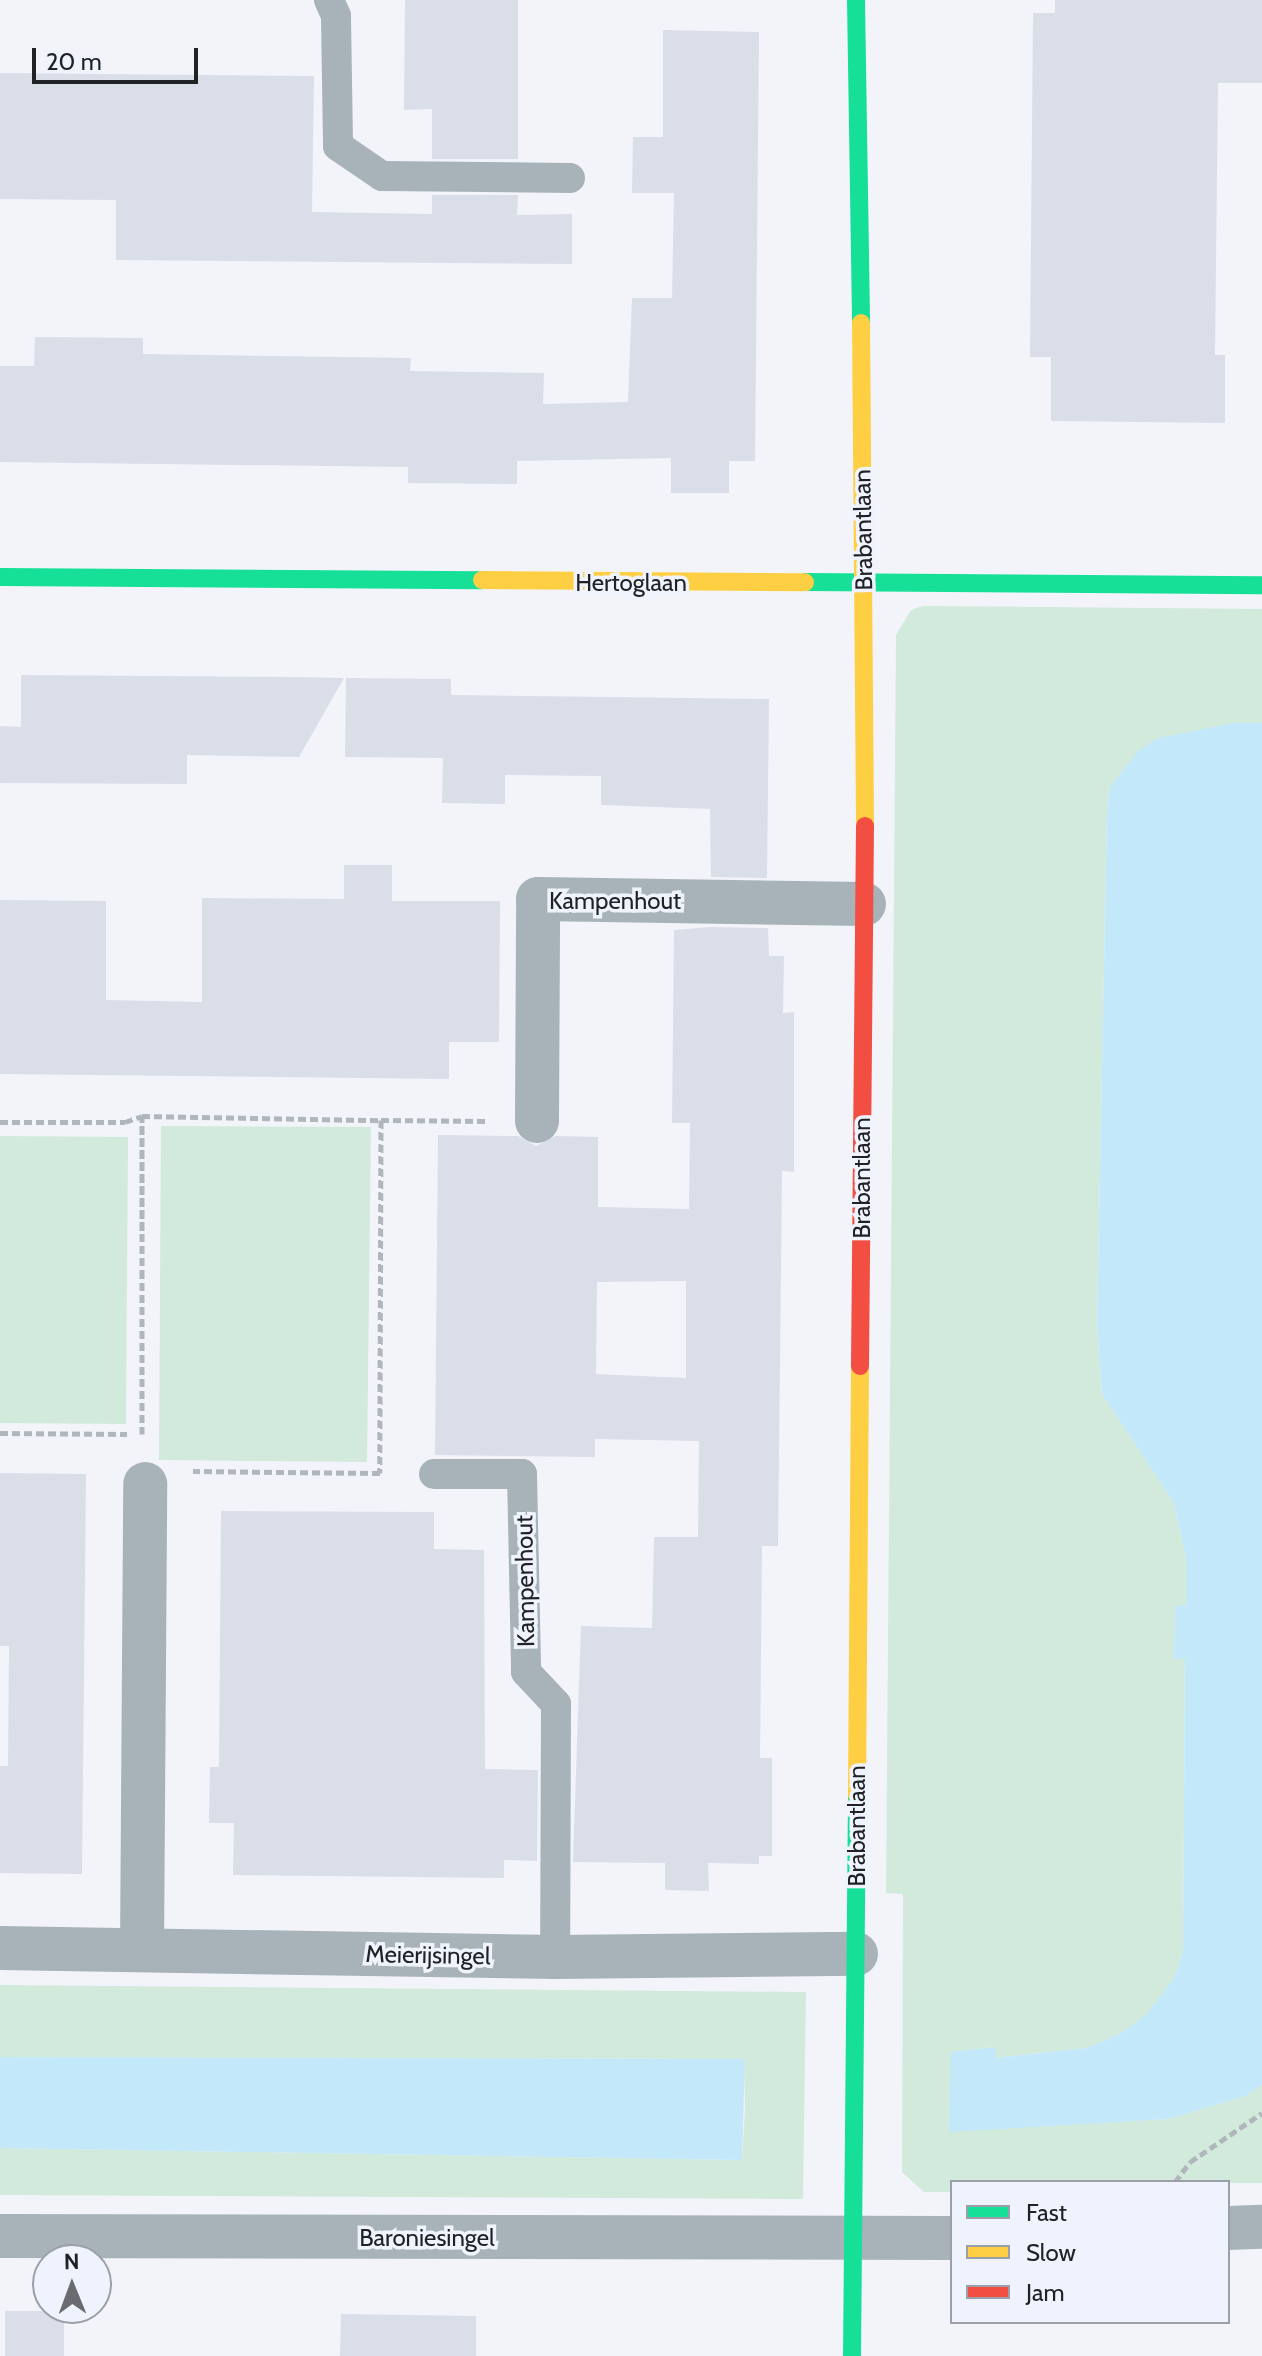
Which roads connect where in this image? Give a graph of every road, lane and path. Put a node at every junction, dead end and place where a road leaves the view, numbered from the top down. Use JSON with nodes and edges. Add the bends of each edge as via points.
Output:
{"nodes":[{"id":1,"x":329,"y":0,"type":"edge"},
{"id":2,"x":856,"y":0,"type":"edge"},
{"id":3,"x":570,"y":178,"type":"dead end"},
{"id":4,"x":0,"y":577,"type":"edge"},
{"id":5,"x":864,"y":582,"type":"junction"},
{"id":6,"x":1262,"y":585,"type":"edge"},
{"id":7,"x":864,"y":904,"type":"junction"},
{"id":8,"x":142,"y":1116,"type":"junction"},
{"id":9,"x":381,"y":1120,"type":"junction"},
{"id":10,"x":537,"y":1121,"type":"joint"},
{"id":11,"x":0,"y":1122,"type":"edge"},
{"id":12,"x":0,"y":1433,"type":"edge"},
{"id":13,"x":142,"y":1434,"type":"junction"},
{"id":14,"x":143,"y":1465,"type":"joint"},
{"id":15,"x":189,"y":1471,"type":"dead end"},
{"id":16,"x":434,"y":1474,"type":"dead end"},
{"id":17,"x":0,"y":1948,"type":"edge"},
{"id":18,"x":142,"y":1950,"type":"junction"},
{"id":19,"x":856,"y":1954,"type":"junction"},
{"id":20,"x":555,"y":1957,"type":"junction"},
{"id":21,"x":1262,"y":2113,"type":"edge"},
{"id":22,"x":1176,"y":2180,"type":"edge"},
{"id":23,"x":1262,"y":2227,"type":"edge"},
{"id":24,"x":1230,"y":2228,"type":"edge"},
{"id":25,"x":0,"y":2236,"type":"edge"},
{"id":26,"x":950,"y":2238,"type":"edge"},
{"id":27,"x":853,"y":2241,"type":"junction"},
{"id":28,"x":852,"y":2356,"type":"edge"}],
"edges":[{"from":1,"to":3,"type":"lane","via":[[336,16],[338,146],[382,176]]},
{"from":2,"to":5,"type":"street","name":"Brabantlaan"},
{"from":4,"to":5,"type":"street","name":"Hertoglaan"},
{"from":5,"to":6,"type":"street","name":"Hertoglaan"},
{"from":5,"to":7,"type":"street","name":"Brabantlaan"},
{"from":7,"to":10,"type":"street","name":"Kampenhout","via":[[538,899]]},
{"from":7,"to":19,"type":"street","name":"Brabantlaan"},
{"from":8,"to":9,"type":"path"},
{"from":8,"to":11,"type":"path","via":[[125,1122]]},
{"from":8,"to":13,"type":"path"},
{"from":9,"to":10,"type":"path"},
{"from":9,"to":15,"type":"path","via":[[380,1473]]},
{"from":12,"to":13,"type":"path"},
{"from":13,"to":14,"type":"path"},
{"from":14,"to":18,"type":"street"},
{"from":16,"to":20,"type":"lane","name":"Kampenhout","via":[[522,1474],[526,1672],[556,1704]]},
{"from":17,"to":18,"type":"street","name":"Meierijsingel"},
{"from":18,"to":20,"type":"street","name":"Meierijsingel"},
{"from":19,"to":20,"type":"street","name":"Meierijsingel"},
{"from":19,"to":27,"type":"street","name":"Brabantlaan"},
{"from":21,"to":22,"type":"path","via":[[1190,2162]]},
{"from":23,"to":24,"type":"street"},
{"from":25,"to":27,"type":"street","name":"Baroniesingel"},
{"from":26,"to":27,"type":"street","name":"Baroniesingel"},
{"from":27,"to":28,"type":"street","name":"Brabantlaan"}]}
